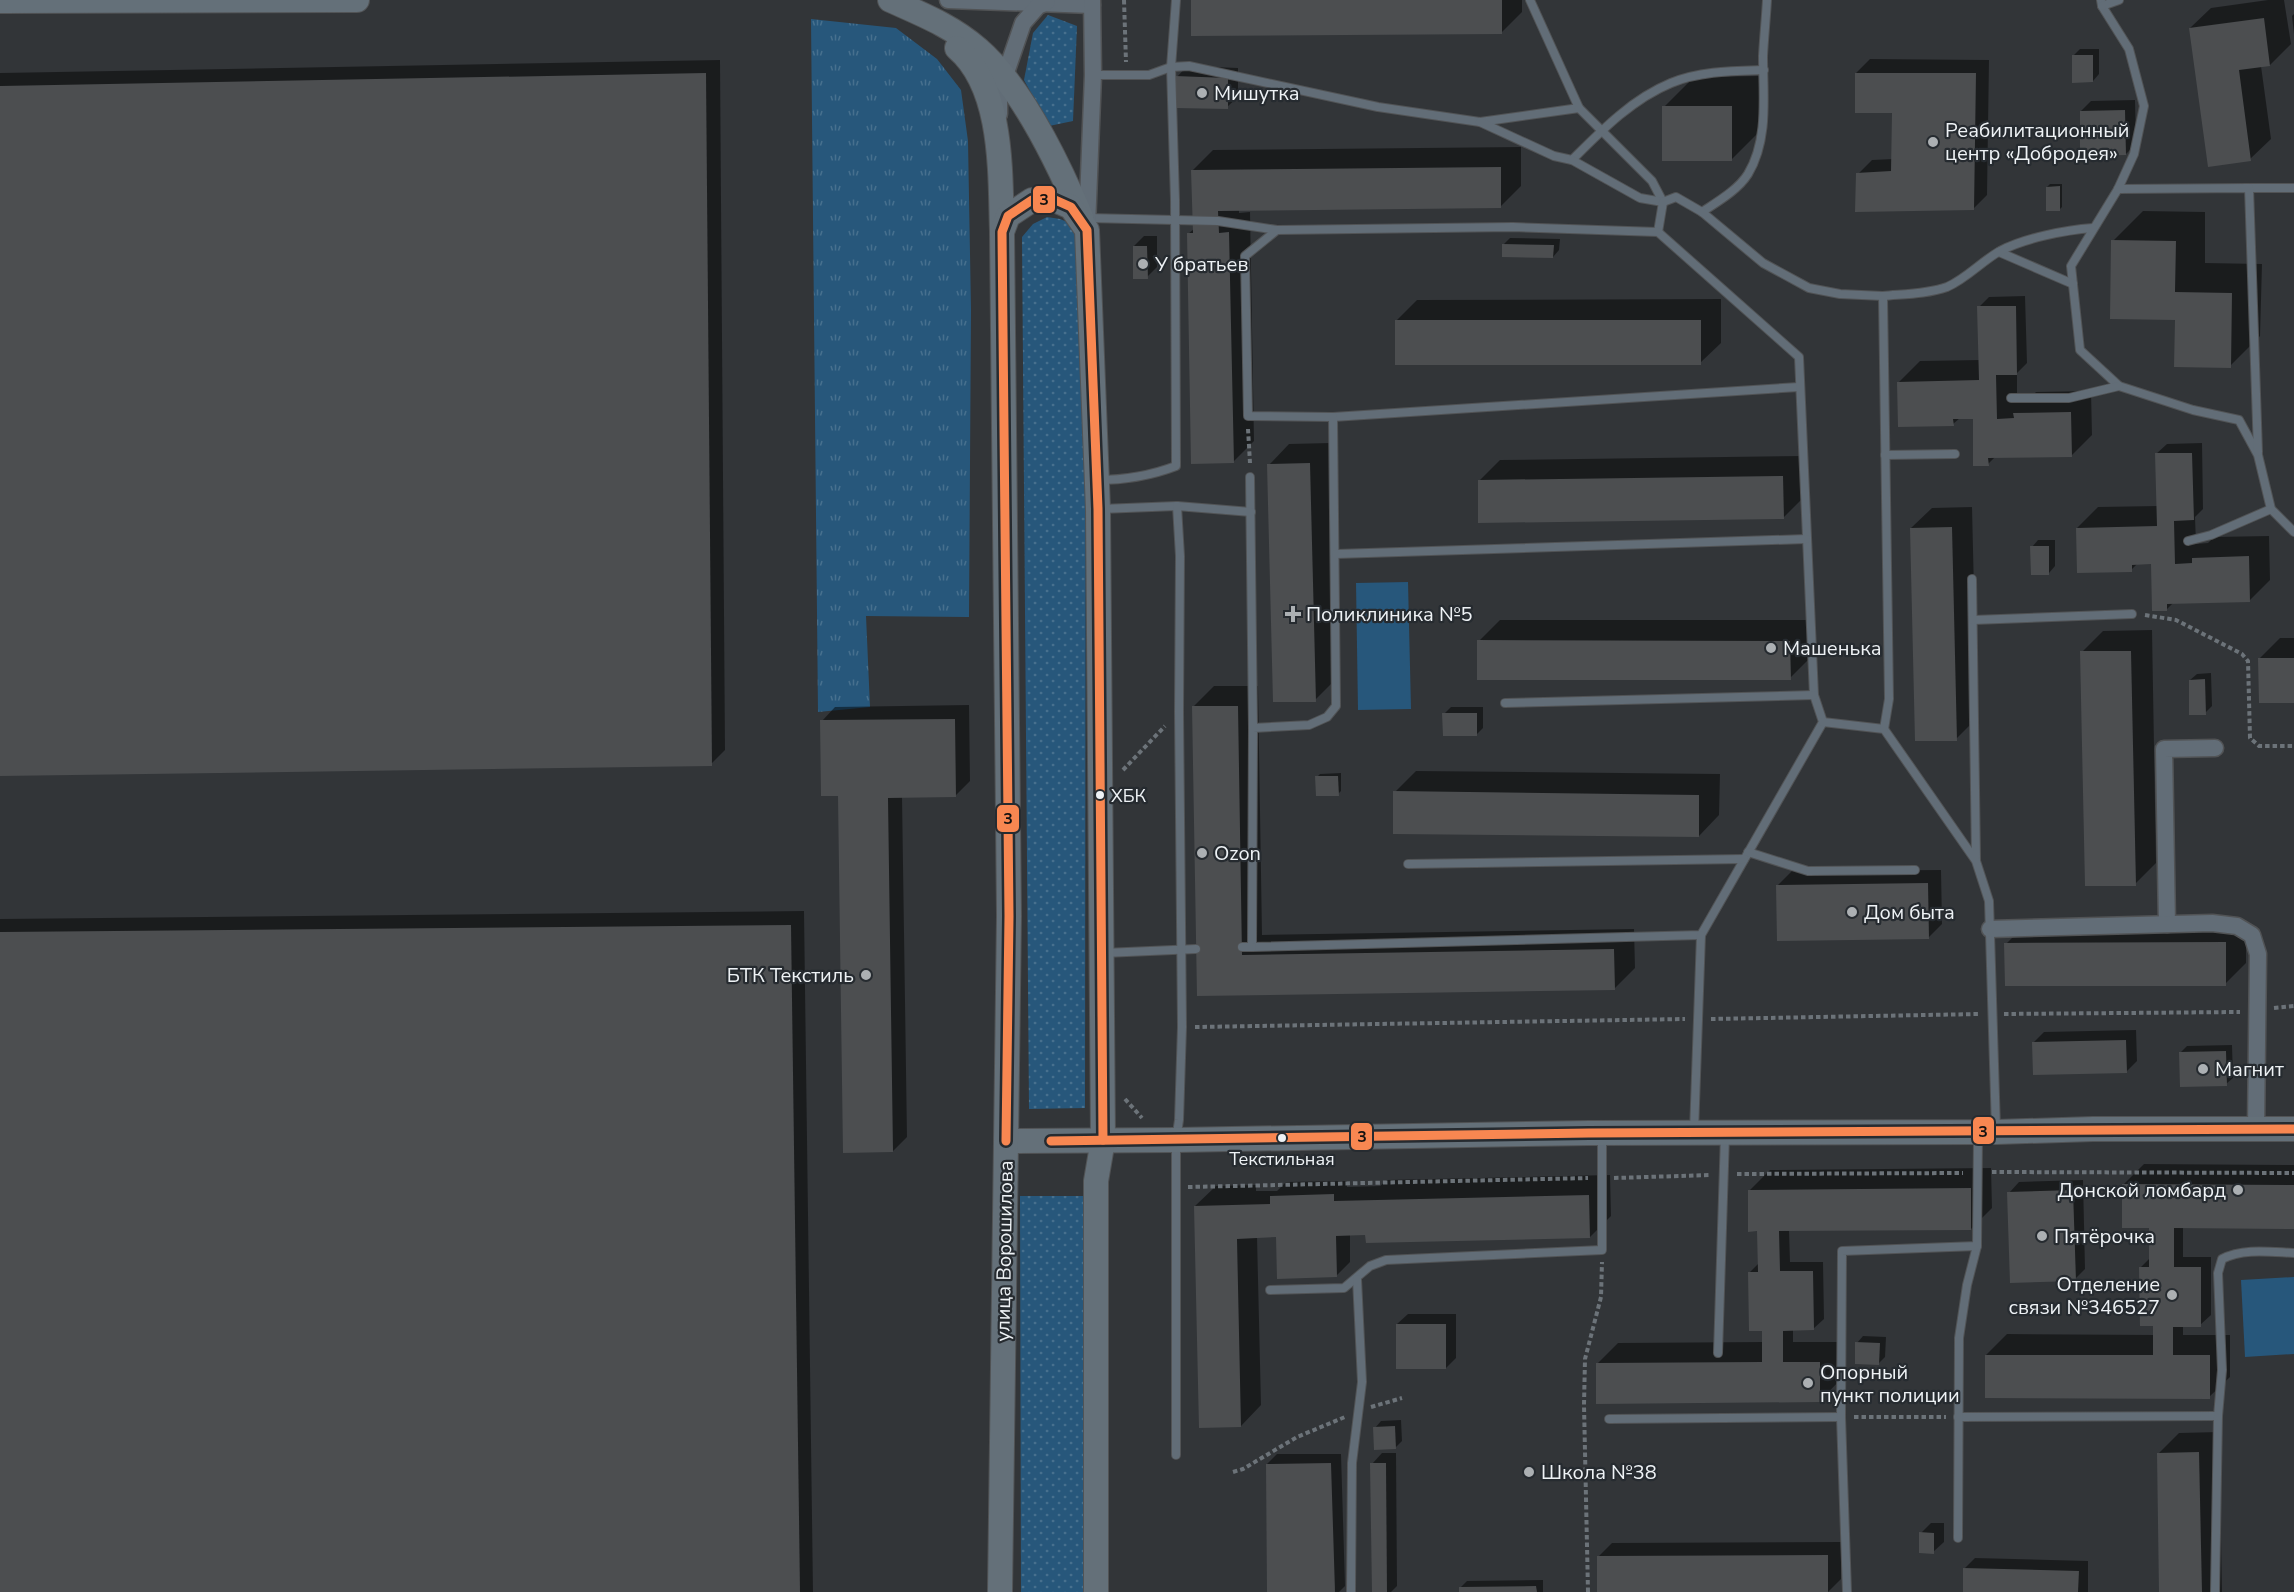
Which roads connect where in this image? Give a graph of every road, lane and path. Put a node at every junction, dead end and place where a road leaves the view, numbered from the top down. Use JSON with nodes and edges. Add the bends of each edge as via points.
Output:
{"nodes":[{"id":1,"x":357,"y":0,"type":"edge"},
{"id":2,"x":890,"y":0,"type":"edge"},
{"id":3,"x":948,"y":0,"type":"edge"},
{"id":4,"x":1124,"y":0,"type":"edge"},
{"id":5,"x":1176,"y":0,"type":"edge"},
{"id":6,"x":1530,"y":0,"type":"edge"},
{"id":7,"x":1767,"y":0,"type":"edge"},
{"id":8,"x":2119,"y":0,"type":"edge"},
{"id":9,"x":0,"y":1,"type":"edge"},
{"id":10,"x":1047,"y":2,"type":"junction"},
{"id":11,"x":1092,"y":3,"type":"edge"},
{"id":12,"x":2102,"y":3,"type":"edge"},
{"id":13,"x":1171,"y":67,"type":"junction"},
{"id":14,"x":1764,"y":70,"type":"junction"},
{"id":15,"x":1093,"y":75,"type":"junction"},
{"id":16,"x":1126,"y":75,"type":"junction"},
{"id":17,"x":995,"y":85,"type":"junction"},
{"id":18,"x":1580,"y":108,"type":"junction"},
{"id":19,"x":1480,"y":122,"type":"junction"},
{"id":20,"x":1602,"y":131,"type":"junction"},
{"id":21,"x":1572,"y":160,"type":"junction"},
{"id":22,"x":2249,"y":188,"type":"junction"},
{"id":23,"x":2294,"y":188,"type":"edge"},
{"id":24,"x":2118,"y":189,"type":"junction"},
{"id":25,"x":1663,"y":201,"type":"junction"},
{"id":26,"x":1702,"y":212,"type":"junction"},
{"id":27,"x":1175,"y":221,"type":"junction"},
{"id":28,"x":1088,"y":224,"type":"junction"},
{"id":29,"x":2093,"y":228,"type":"junction"},
{"id":30,"x":1277,"y":230,"type":"junction"},
{"id":31,"x":1002,"y":232,"type":"junction"},
{"id":32,"x":1658,"y":232,"type":"junction"},
{"id":33,"x":1999,"y":252,"type":"junction"},
{"id":34,"x":2073,"y":284,"type":"junction"},
{"id":35,"x":1883,"y":296,"type":"junction"},
{"id":36,"x":2119,"y":386,"type":"junction"},
{"id":37,"x":1799,"y":387,"type":"junction"},
{"id":38,"x":2011,"y":398,"type":"dead end"},
{"id":39,"x":1248,"y":416,"type":"junction"},
{"id":40,"x":1333,"y":417,"type":"junction"},
{"id":41,"x":1955,"y":453,"type":"dead end"},
{"id":42,"x":1885,"y":455,"type":"junction"},
{"id":43,"x":2258,"y":455,"type":"junction"},
{"id":44,"x":1250,"y":477,"type":"joint"},
{"id":45,"x":1097,"y":480,"type":"junction"},
{"id":46,"x":1177,"y":506,"type":"junction"},
{"id":47,"x":1098,"y":509,"type":"junction"},
{"id":48,"x":2271,"y":509,"type":"junction"},
{"id":49,"x":1251,"y":512,"type":"junction"},
{"id":50,"x":2294,"y":532,"type":"edge"},
{"id":51,"x":1806,"y":539,"type":"junction"},
{"id":52,"x":2188,"y":541,"type":"dead end"},
{"id":53,"x":1335,"y":554,"type":"junction"},
{"id":54,"x":1972,"y":579,"type":"dead end"},
{"id":55,"x":2132,"y":614,"type":"joint"},
{"id":56,"x":1973,"y":620,"type":"junction"},
{"id":57,"x":1814,"y":695,"type":"junction"},
{"id":58,"x":1506,"y":704,"type":"dead end"},
{"id":59,"x":1179,"y":712,"type":"junction"},
{"id":60,"x":1823,"y":722,"type":"junction"},
{"id":61,"x":1253,"y":728,"type":"junction"},
{"id":62,"x":1884,"y":729,"type":"junction"},
{"id":63,"x":2294,"y":746,"type":"edge"},
{"id":64,"x":2215,"y":748,"type":"dead end"},
{"id":65,"x":1122,"y":771,"type":"dead end"},
{"id":66,"x":1746,"y":855,"type":"junction"},
{"id":67,"x":1976,"y":861,"type":"junction"},
{"id":68,"x":1408,"y":864,"type":"dead end"},
{"id":69,"x":1915,"y":870,"type":"dead end"},
{"id":70,"x":2167,"y":924,"type":"junction"},
{"id":71,"x":1990,"y":928,"type":"junction"},
{"id":72,"x":1701,"y":935,"type":"junction"},
{"id":73,"x":1182,"y":949,"type":"junction"},
{"id":74,"x":1196,"y":949,"type":"dead end"},
{"id":75,"x":1102,"y":953,"type":"junction"},
{"id":76,"x":2294,"y":1006,"type":"edge"},
{"id":77,"x":2257,"y":1012,"type":"junction"},
{"id":78,"x":1992,"y":1014,"type":"junction"},
{"id":79,"x":1698,"y":1019,"type":"junction"},
{"id":80,"x":1182,"y":1027,"type":"junction"},
{"id":81,"x":1123,"y":1093,"type":"dead end"},
{"id":82,"x":2256,"y":1129,"type":"junction"},
{"id":83,"x":2294,"y":1129,"type":"edge"},
{"id":84,"x":1177,"y":1130,"type":"junction"},
{"id":85,"x":1694,"y":1132,"type":"junction"},
{"id":86,"x":1725,"y":1132,"type":"junction"},
{"id":87,"x":1987,"y":1132,"type":"junction"},
{"id":88,"x":1602,"y":1133,"type":"junction"},
{"id":89,"x":1103,"y":1140,"type":"junction"},
{"id":90,"x":1006,"y":1141,"type":"junction"},
{"id":91,"x":1977,"y":1246,"type":"junction"},
{"id":92,"x":1602,"y":1250,"type":"junction"},
{"id":93,"x":2294,"y":1253,"type":"edge"},
{"id":94,"x":1357,"y":1279,"type":"junction"},
{"id":95,"x":1270,"y":1290,"type":"dead end"},
{"id":96,"x":1718,"y":1353,"type":"dead end"},
{"id":97,"x":1402,"y":1398,"type":"dead end"},
{"id":98,"x":1359,"y":1410,"type":"junction"},
{"id":99,"x":2218,"y":1416,"type":"junction"},
{"id":100,"x":1841,"y":1417,"type":"junction"},
{"id":101,"x":1958,"y":1417,"type":"junction"},
{"id":102,"x":1610,"y":1419,"type":"dead end"},
{"id":103,"x":1176,"y":1455,"type":"dead end"},
{"id":104,"x":1233,"y":1472,"type":"dead end"},
{"id":105,"x":1958,"y":1538,"type":"dead end"},
{"id":106,"x":1000,"y":1592,"type":"edge"},
{"id":107,"x":1096,"y":1592,"type":"edge"},
{"id":108,"x":1352,"y":1592,"type":"edge"},
{"id":109,"x":1588,"y":1592,"type":"edge"},
{"id":110,"x":1847,"y":1592,"type":"edge"},
{"id":111,"x":2215,"y":1592,"type":"edge"}],
"edges":[{"from":1,"to":9,"type":"main road"},
{"from":2,"to":17,"type":"main road","via":[[934,28]]},
{"from":3,"to":10,"type":"street"},
{"from":4,"to":16,"type":"path"},
{"from":5,"to":13,"type":"lane"},
{"from":6,"to":18,"type":"lane"},
{"from":7,"to":14,"type":"lane"},
{"from":8,"to":12,"type":"lane"},
{"from":10,"to":11,"type":"street"},
{"from":10,"to":17,"type":"street","via":[[1023,23]]},
{"from":11,"to":15,"type":"street"},
{"from":12,"to":24,"type":"lane","via":[[2128,49],[2144,106],[2134,154]]},
{"from":13,"to":16,"type":"lane","via":[[1149,75]]},
{"from":13,"to":19,"type":"lane","via":[[1189,66],[1378,107]]},
{"from":13,"to":27,"type":"lane"},
{"from":14,"to":20,"type":"lane","via":[[1719,71],[1671,83],[1629,107]]},
{"from":14,"to":26,"type":"lane","via":[[1759,153],[1747,176]]},
{"from":15,"to":16,"type":"lane"},
{"from":15,"to":28,"type":"street"},
{"from":17,"to":28,"type":"main road","via":[[1026,110]]},
{"from":17,"to":31,"type":"main road","name":"улица Ворошилова"},
{"from":18,"to":19,"type":"lane"},
{"from":18,"to":20,"type":"lane"},
{"from":19,"to":21,"type":"lane","via":[[1554,156]]},
{"from":20,"to":21,"type":"lane"},
{"from":20,"to":25,"type":"lane","via":[[1652,181]]},
{"from":21,"to":25,"type":"lane","via":[[1641,198]]},
{"from":22,"to":23,"type":"lane"},
{"from":22,"to":24,"type":"lane"},
{"from":22,"to":43,"type":"lane"},
{"from":24,"to":29,"type":"lane"},
{"from":25,"to":26,"type":"lane","via":[[1676,197]]},
{"from":25,"to":32,"type":"lane"},
{"from":26,"to":35,"type":"lane","via":[[1763,263],[1809,288]]},
{"from":27,"to":28,"type":"lane"},
{"from":27,"to":30,"type":"lane","via":[[1218,221]]},
{"from":27,"to":45,"type":"lane","via":[[1176,466],[1154,475]]},
{"from":28,"to":31,"type":"main road","via":[[1071,207],[1053,199],[1032,200],[1008,216]]},
{"from":28,"to":45,"type":"main road"},
{"from":29,"to":33,"type":"lane","via":[[2020,242]]},
{"from":29,"to":34,"type":"lane","via":[[2071,266]]},
{"from":30,"to":32,"type":"lane","via":[[1513,227]]},
{"from":30,"to":39,"type":"lane","via":[[1245,256]]},
{"from":31,"to":90,"type":"main road","name":"улица Ворошилова","via":[[1009,904]]},
{"from":32,"to":37,"type":"lane","via":[[1799,357]]},
{"from":33,"to":34,"type":"lane"},
{"from":33,"to":35,"type":"lane","via":[[1948,286]]},
{"from":34,"to":36,"type":"lane","via":[[2080,350]]},
{"from":35,"to":42,"type":"lane"},
{"from":36,"to":38,"type":"lane","via":[[2069,398]]},
{"from":36,"to":43,"type":"lane","via":[[2239,420]]},
{"from":37,"to":40,"type":"lane"},
{"from":37,"to":51,"type":"lane"},
{"from":39,"to":40,"type":"lane"},
{"from":39,"to":44,"type":"path"},
{"from":40,"to":53,"type":"lane"},
{"from":41,"to":42,"type":"lane"},
{"from":42,"to":62,"type":"lane","via":[[1889,699]]},
{"from":43,"to":48,"type":"lane"},
{"from":44,"to":49,"type":"lane"},
{"from":45,"to":47,"type":"main road"},
{"from":46,"to":47,"type":"lane"},
{"from":46,"to":49,"type":"lane"},
{"from":46,"to":59,"type":"lane"},
{"from":47,"to":75,"type":"main road"},
{"from":48,"to":50,"type":"lane"},
{"from":48,"to":52,"type":"lane"},
{"from":49,"to":61,"type":"lane"},
{"from":51,"to":53,"type":"lane"},
{"from":51,"to":57,"type":"lane"},
{"from":53,"to":61,"type":"lane","via":[[1336,706],[1327,717],[1309,725]]},
{"from":54,"to":56,"type":"lane"},
{"from":55,"to":56,"type":"lane"},
{"from":55,"to":63,"type":"path","via":[[2168,617],[2242,654],[2248,661],[2250,738],[2259,746]]},
{"from":56,"to":67,"type":"lane"},
{"from":57,"to":58,"type":"lane"},
{"from":57,"to":60,"type":"lane"},
{"from":59,"to":65,"type":"path"},
{"from":59,"to":73,"type":"lane"},
{"from":60,"to":62,"type":"lane"},
{"from":60,"to":66,"type":"lane"},
{"from":61,"to":72,"type":"lane","via":[[1247,947]]},
{"from":62,"to":67,"type":"lane"},
{"from":64,"to":70,"type":"street","via":[[2164,749]]},
{"from":66,"to":68,"type":"lane"},
{"from":66,"to":69,"type":"lane","via":[[1808,872]]},
{"from":66,"to":72,"type":"lane"},
{"from":67,"to":71,"type":"lane","via":[[1989,901]]},
{"from":70,"to":71,"type":"street"},
{"from":70,"to":77,"type":"street","via":[[2237,926],[2252,935],[2258,954]]},
{"from":71,"to":78,"type":"lane"},
{"from":72,"to":79,"type":"lane"},
{"from":73,"to":74,"type":"lane"},
{"from":73,"to":75,"type":"lane"},
{"from":73,"to":80,"type":"lane"},
{"from":75,"to":89,"type":"main road"},
{"from":76,"to":77,"type":"path"},
{"from":77,"to":78,"type":"path"},
{"from":77,"to":82,"type":"street"},
{"from":78,"to":79,"type":"path"},
{"from":78,"to":87,"type":"lane"},
{"from":79,"to":80,"type":"path"},
{"from":79,"to":85,"type":"lane"},
{"from":80,"to":84,"type":"lane"},
{"from":81,"to":84,"type":"path","via":[[1141,1118]]},
{"from":82,"to":83,"type":"main road"},
{"from":82,"to":87,"type":"main road"},
{"from":84,"to":88,"type":"main road"},
{"from":84,"to":89,"type":"main road"},
{"from":84,"to":103,"type":"lane"},
{"from":85,"to":86,"type":"main road"},
{"from":85,"to":88,"type":"main road"},
{"from":86,"to":87,"type":"main road"},
{"from":86,"to":96,"type":"lane"},
{"from":87,"to":91,"type":"lane"},
{"from":88,"to":92,"type":"lane"},
{"from":89,"to":90,"type":"main road"},
{"from":89,"to":107,"type":"main road","via":[[1096,1181]]},
{"from":90,"to":106,"type":"main road","name":"улица Ворошилова"},
{"from":91,"to":100,"type":"lane","via":[[1842,1251]]},
{"from":91,"to":101,"type":"lane","via":[[1959,1338]]},
{"from":92,"to":94,"type":"lane","via":[[1386,1260],[1370,1266]]},
{"from":92,"to":109,"type":"path","via":[[1601,1297],[1586,1359],[1584,1405]]},
{"from":93,"to":99,"type":"lane","via":[[2233,1253],[2222,1259],[2218,1273],[2222,1370]]},
{"from":94,"to":95,"type":"lane","via":[[1344,1288]]},
{"from":94,"to":98,"type":"lane","via":[[1362,1382]]},
{"from":97,"to":98,"type":"path"},
{"from":98,"to":104,"type":"path","via":[[1297,1437]]},
{"from":98,"to":108,"type":"lane","via":[[1352,1463]]},
{"from":99,"to":101,"type":"lane"},
{"from":99,"to":111,"type":"lane"},
{"from":100,"to":101,"type":"path"},
{"from":100,"to":102,"type":"lane"},
{"from":100,"to":110,"type":"lane"},
{"from":101,"to":105,"type":"lane"}]}
